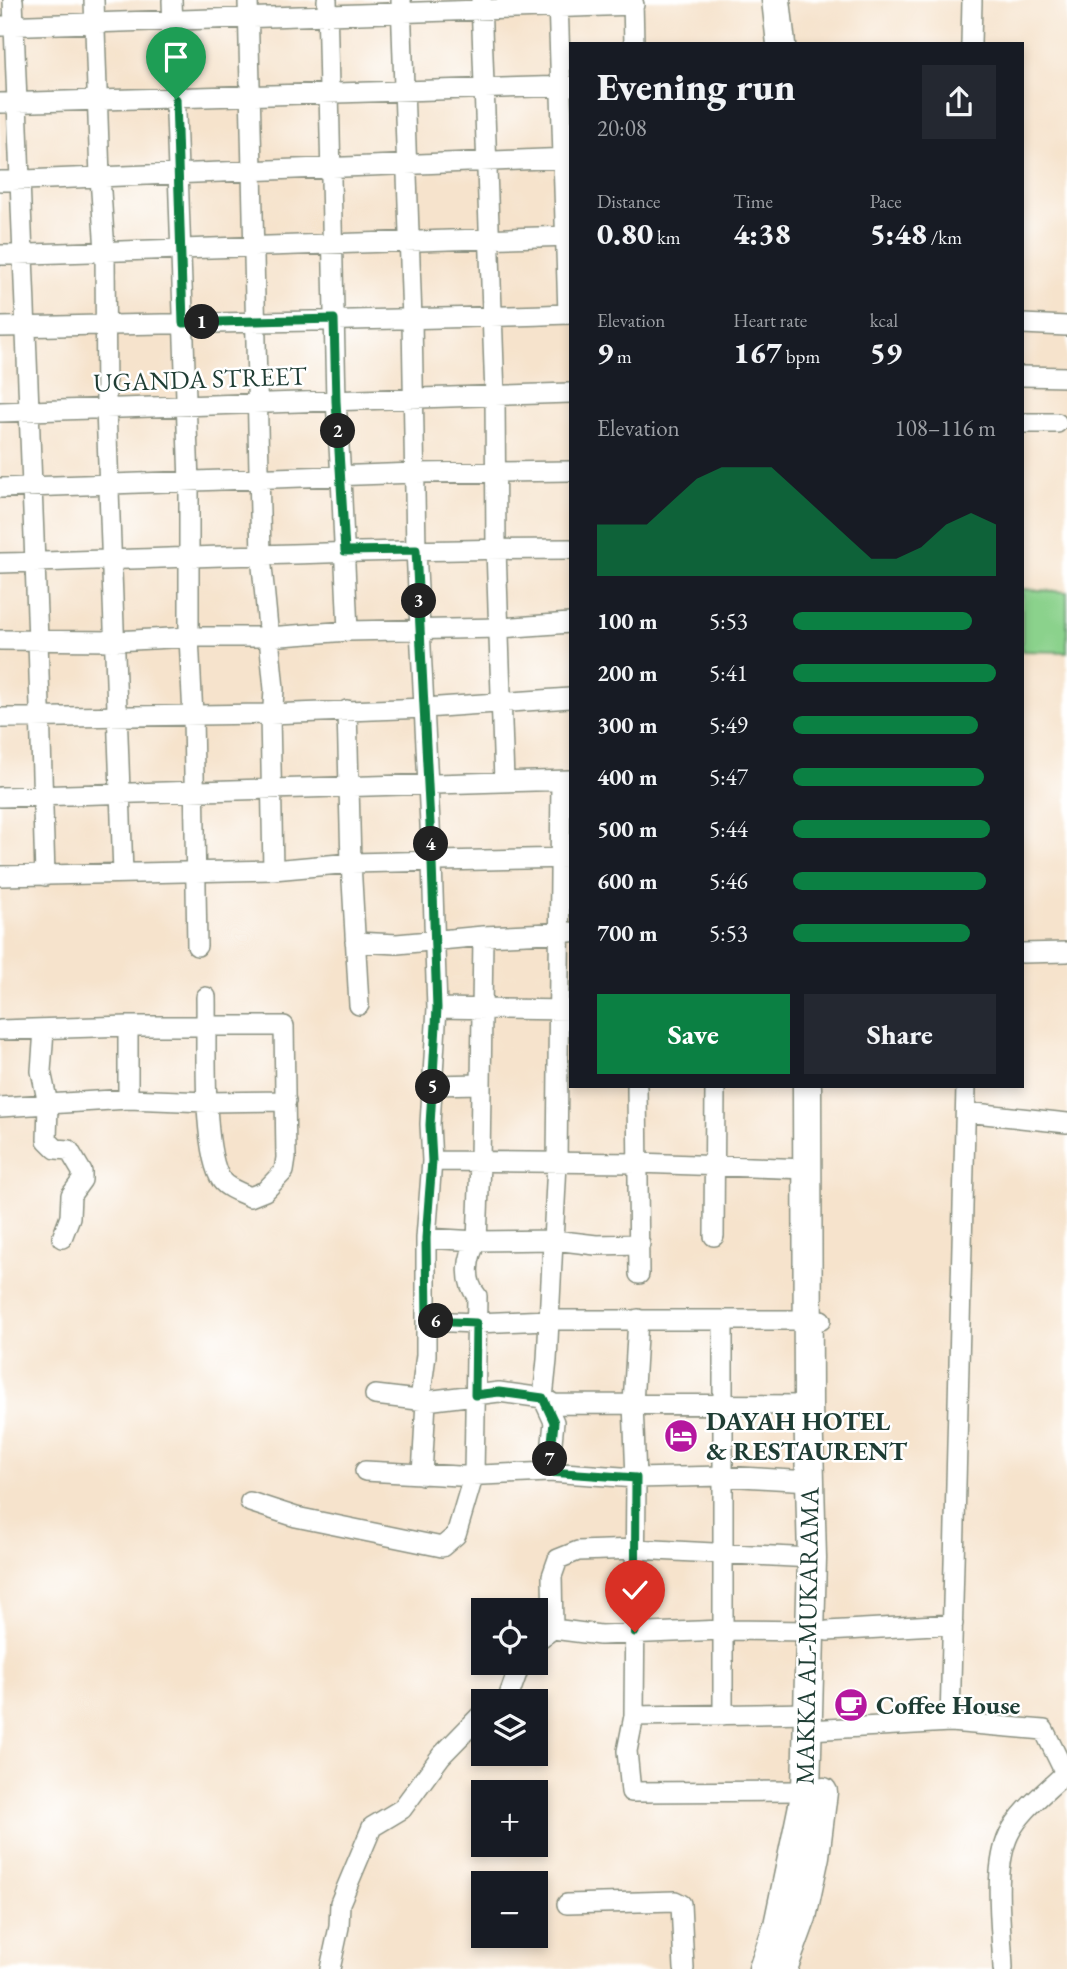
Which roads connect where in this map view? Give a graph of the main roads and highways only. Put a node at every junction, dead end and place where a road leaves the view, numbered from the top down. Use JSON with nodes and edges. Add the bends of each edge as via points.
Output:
{"nodes":[{"id":1,"x":776,"y":0,"type":"edge"},
{"id":2,"x":796,"y":0,"type":"edge"},
{"id":3,"x":781,"y":42,"type":"edge"},
{"id":4,"x":799,"y":42,"type":"edge"},
{"id":5,"x":807,"y":1088,"type":"edge"},
{"id":6,"x":821,"y":1088,"type":"edge"},
{"id":7,"x":815,"y":1320,"type":"junction"},
{"id":8,"x":818,"y":1631,"type":"junction"},
{"id":9,"x":814,"y":1724,"type":"junction"},
{"id":10,"x":763,"y":1969,"type":"edge"},
{"id":11,"x":782,"y":1969,"type":"edge"}],
"edges":[{"from":1,"to":3,"type":"highway"},
{"from":2,"to":4,"type":"highway"},
{"from":5,"to":7,"type":"highway","name":"MAKKA AL-MUKARAMA"},
{"from":6,"to":7,"type":"highway","name":"MAKKA AL-MUKARAMA"},
{"from":7,"to":8,"type":"highway","name":"MAKKA AL-MUKARAMA"},
{"from":7,"to":8,"type":"highway","name":"MAKKA AL-MUKARAMA","via":[[808,1405]]},
{"from":8,"to":9,"type":"highway","name":"MAKKA AL-MUKARAMA"},
{"from":9,"to":10,"type":"highway","name":"MAKKA AL-MUKARAMA","via":[[806,1791],[778,1925]]},
{"from":9,"to":11,"type":"highway","name":"MAKKA AL-MUKARAMA","via":[[822,1802],[815,1856],[802,1917]]}]}
